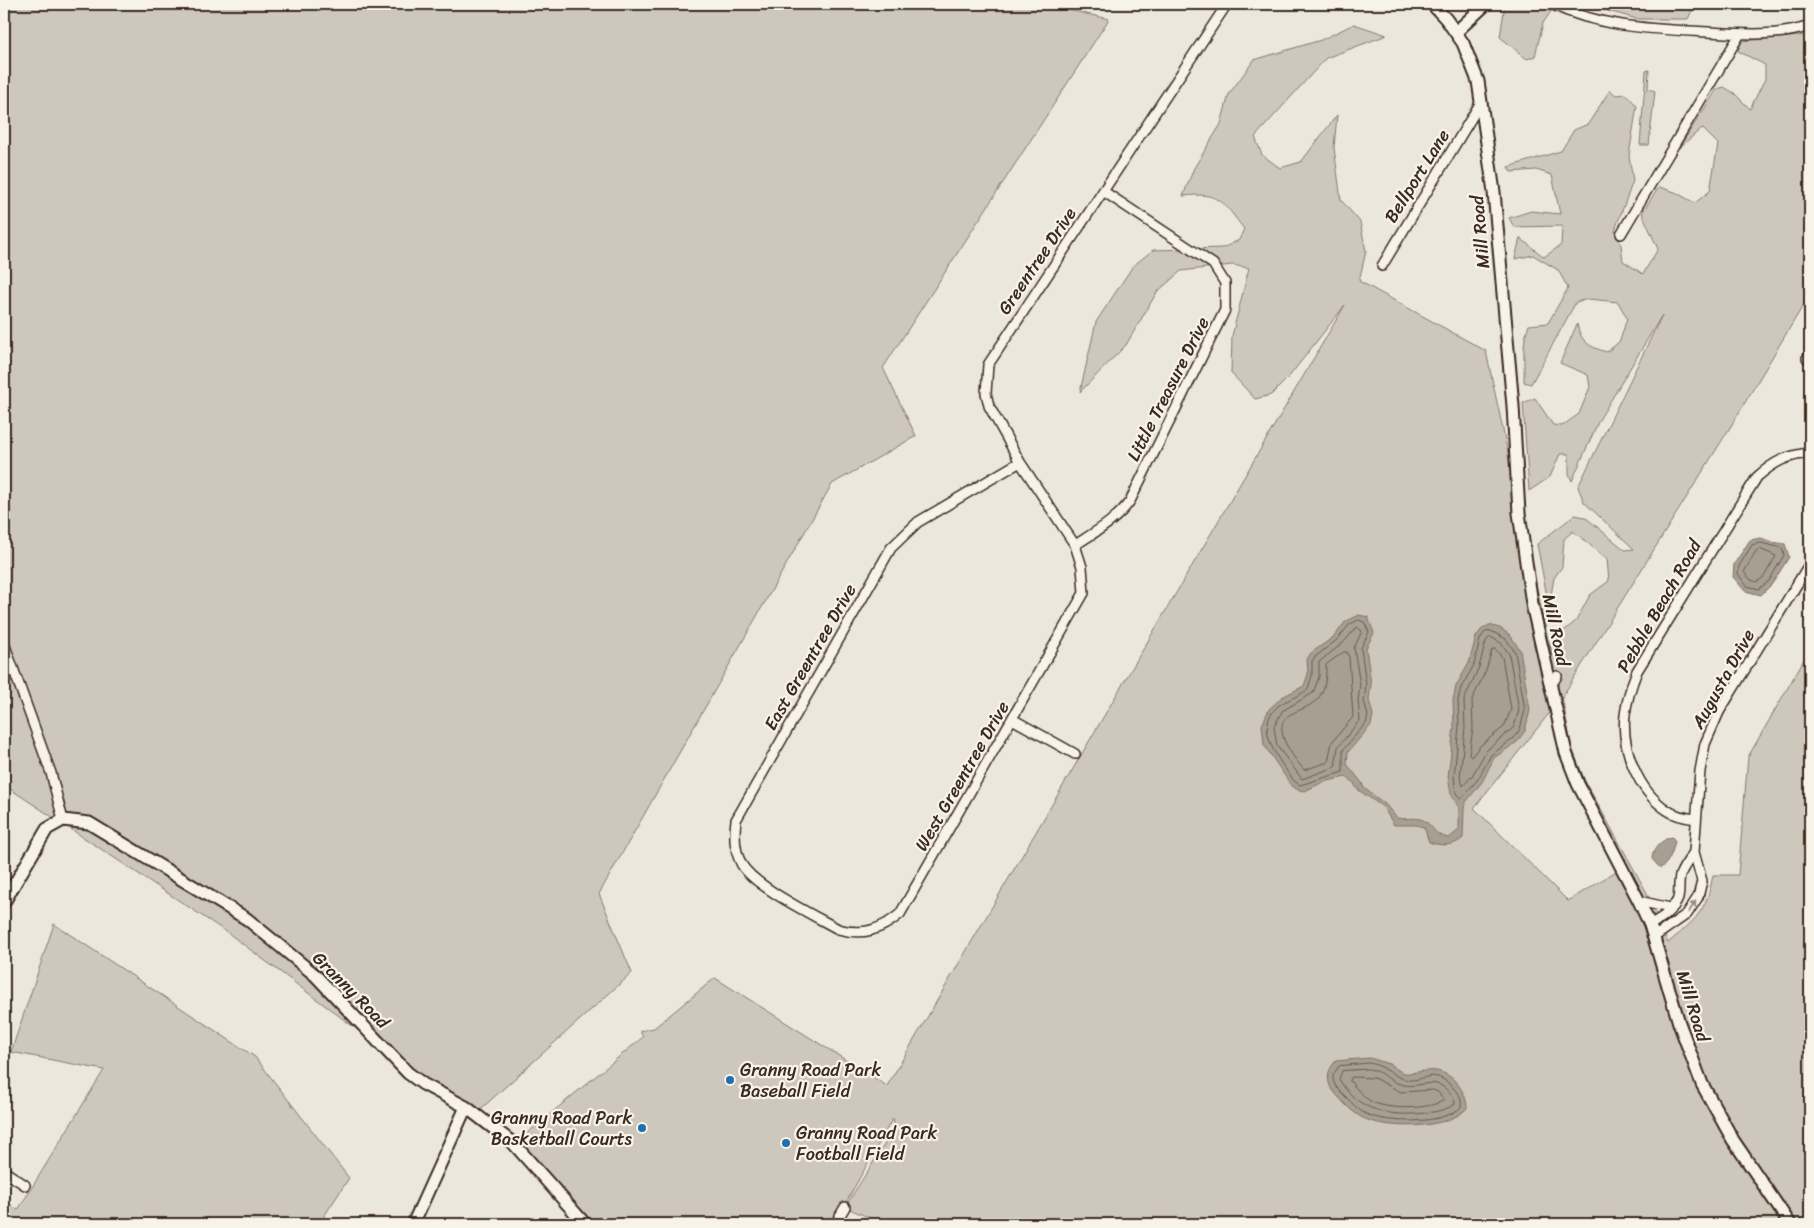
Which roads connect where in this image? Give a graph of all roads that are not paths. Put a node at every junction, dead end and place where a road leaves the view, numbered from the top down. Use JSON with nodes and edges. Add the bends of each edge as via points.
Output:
{"nodes":[{"id":1,"x":1227,"y":4,"type":"edge"},
{"id":2,"x":1432,"y":4,"type":"edge"},
{"id":3,"x":1486,"y":4,"type":"edge"},
{"id":4,"x":1551,"y":4,"type":"edge"},
{"id":5,"x":1810,"y":26,"type":"edge"},
{"id":6,"x":1456,"y":32,"type":"junction"},
{"id":7,"x":1740,"y":34,"type":"junction"},
{"id":8,"x":1481,"y":102,"type":"junction"},
{"id":9,"x":1103,"y":191,"type":"junction"},
{"id":10,"x":1620,"y":234,"type":"dead end"},
{"id":11,"x":1382,"y":266,"type":"dead end"},
{"id":12,"x":1810,"y":453,"type":"edge"},
{"id":13,"x":1020,"y":462,"type":"junction"},
{"id":14,"x":1075,"y":545,"type":"junction"},
{"id":15,"x":1810,"y":563,"type":"edge"},
{"id":16,"x":4,"y":643,"type":"edge"},
{"id":17,"x":1557,"y":676,"type":"dead end"},
{"id":18,"x":1550,"y":686,"type":"junction"},
{"id":19,"x":1014,"y":720,"type":"junction"},
{"id":20,"x":1075,"y":754,"type":"dead end"},
{"id":21,"x":1696,"y":819,"type":"junction"},
{"id":22,"x":63,"y":820,"type":"junction"},
{"id":23,"x":1694,"y":852,"type":"junction"},
{"id":24,"x":1639,"y":901,"type":"junction"},
{"id":25,"x":4,"y":902,"type":"edge"},
{"id":26,"x":794,"y":903,"type":"joint"},
{"id":27,"x":1674,"y":906,"type":"junction"},
{"id":28,"x":1650,"y":925,"type":"junction"},
{"id":29,"x":1654,"y":936,"type":"junction"},
{"id":30,"x":466,"y":1107,"type":"junction"},
{"id":31,"x":4,"y":1171,"type":"edge"},
{"id":32,"x":25,"y":1185,"type":"dead end"},
{"id":33,"x":845,"y":1207,"type":"dead end"},
{"id":34,"x":413,"y":1224,"type":"edge"},
{"id":35,"x":585,"y":1224,"type":"edge"},
{"id":36,"x":835,"y":1224,"type":"edge"},
{"id":37,"x":1790,"y":1224,"type":"edge"}],
"edges":[{"from":1,"to":9,"type":"street","name":"Greentree Drive"},
{"from":2,"to":6,"type":"main road","name":"Mill Road"},
{"from":3,"to":6,"type":"main road"},
{"from":4,"to":7,"type":"street","via":[[1611,24]]},
{"from":5,"to":7,"type":"street"},
{"from":6,"to":8,"type":"main road","name":"Mill Road","via":[[1474,66]]},
{"from":7,"to":10,"type":"street"},
{"from":8,"to":11,"type":"street","name":"Bellport Lane"},
{"from":8,"to":18,"type":"main road","name":"Mill Road","via":[[1494,192],[1519,513],[1532,604]]},
{"from":9,"to":13,"type":"street","name":"Greentree Drive","via":[[988,365],[986,393],[989,406]]},
{"from":9,"to":14,"type":"street","name":"Little Treasure Drive","via":[[1213,264],[1225,283],[1225,310],[1130,501],[1110,522]]},
{"from":12,"to":21,"type":"street","name":"Pebble Beach Road","via":[[1792,454],[1774,462],[1752,484],[1637,671],[1628,693],[1624,717],[1627,745],[1635,772],[1667,811]]},
{"from":13,"to":14,"type":"street","name":"Greentree Drive"},
{"from":13,"to":26,"type":"street","name":"East Greentree Drive","via":[[918,522],[891,548],[740,812],[736,820],[735,843],[742,866],[757,881]]},
{"from":14,"to":19,"type":"street","name":"West Greentree Drive","via":[[1082,567],[1084,593]]},
{"from":15,"to":21,"type":"street","name":"Augusta Drive","via":[[1719,712],[1703,753]]},
{"from":16,"to":22,"type":"street","via":[[51,773]]},
{"from":17,"to":18,"type":"street"},
{"from":18,"to":24,"type":"main road","name":"Mill Road","via":[[1566,753],[1578,784]]},
{"from":19,"to":20,"type":"street"},
{"from":19,"to":26,"type":"street","name":"West Greentree Drive","via":[[906,907],[893,920],[868,932],[838,930]]},
{"from":21,"to":23,"type":"street","name":"Augusta Drive"},
{"from":22,"to":25,"type":"main road","via":[[47,829]]},
{"from":22,"to":30,"type":"main road","name":"Granny Road","via":[[89,823],[246,919],[315,975],[408,1073]]},
{"from":23,"to":27,"type":"street","name":"Augusta Drive","via":[[1680,876],[1679,897]]},
{"from":29,"to":23,"type":"street","name":"Augusta Drive","one_way":true,"via":[[1687,914],[1698,897],[1702,881]]},
{"from":24,"to":27,"type":"street","via":[[1670,908]]},
{"from":24,"to":28,"type":"main road","name":"Mill Road"},
{"from":27,"to":28,"type":"street"},
{"from":28,"to":29,"type":"main road","name":"Mill Road"},
{"from":29,"to":37,"type":"main road","name":"Mill Road","via":[[1679,1023],[1702,1084],[1733,1140]]},
{"from":30,"to":34,"type":"main road"},
{"from":30,"to":35,"type":"main road","name":"Granny Road","via":[[514,1144]]},
{"from":31,"to":32,"type":"street"},
{"from":33,"to":36,"type":"street"}]}
